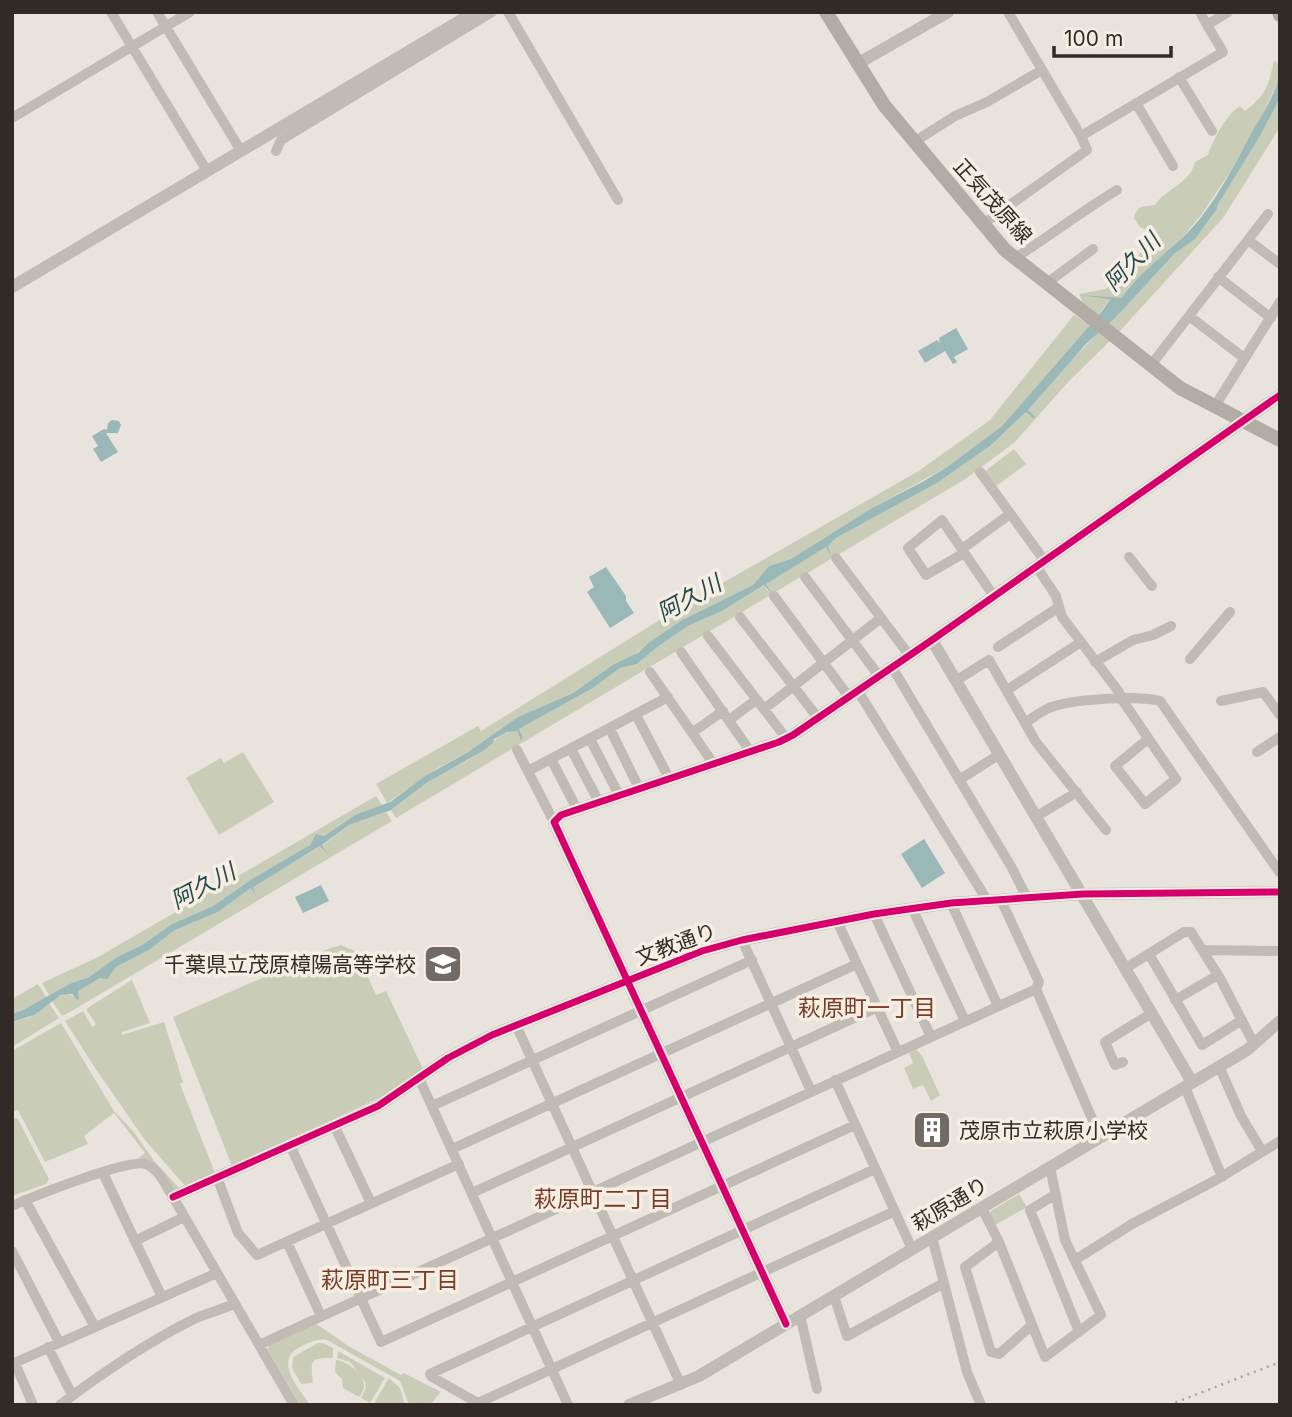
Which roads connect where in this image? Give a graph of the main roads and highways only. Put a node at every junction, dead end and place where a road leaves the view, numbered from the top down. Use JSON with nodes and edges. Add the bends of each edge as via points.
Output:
{"nodes":[{"id":1,"x":826,"y":12,"type":"edge"},
{"id":2,"x":1280,"y":440,"type":"edge"}],
"edges":[{"from":1,"to":2,"type":"main road","name":"正気茂原線","via":[[884,106],[996,241],[1180,388]]}]}
